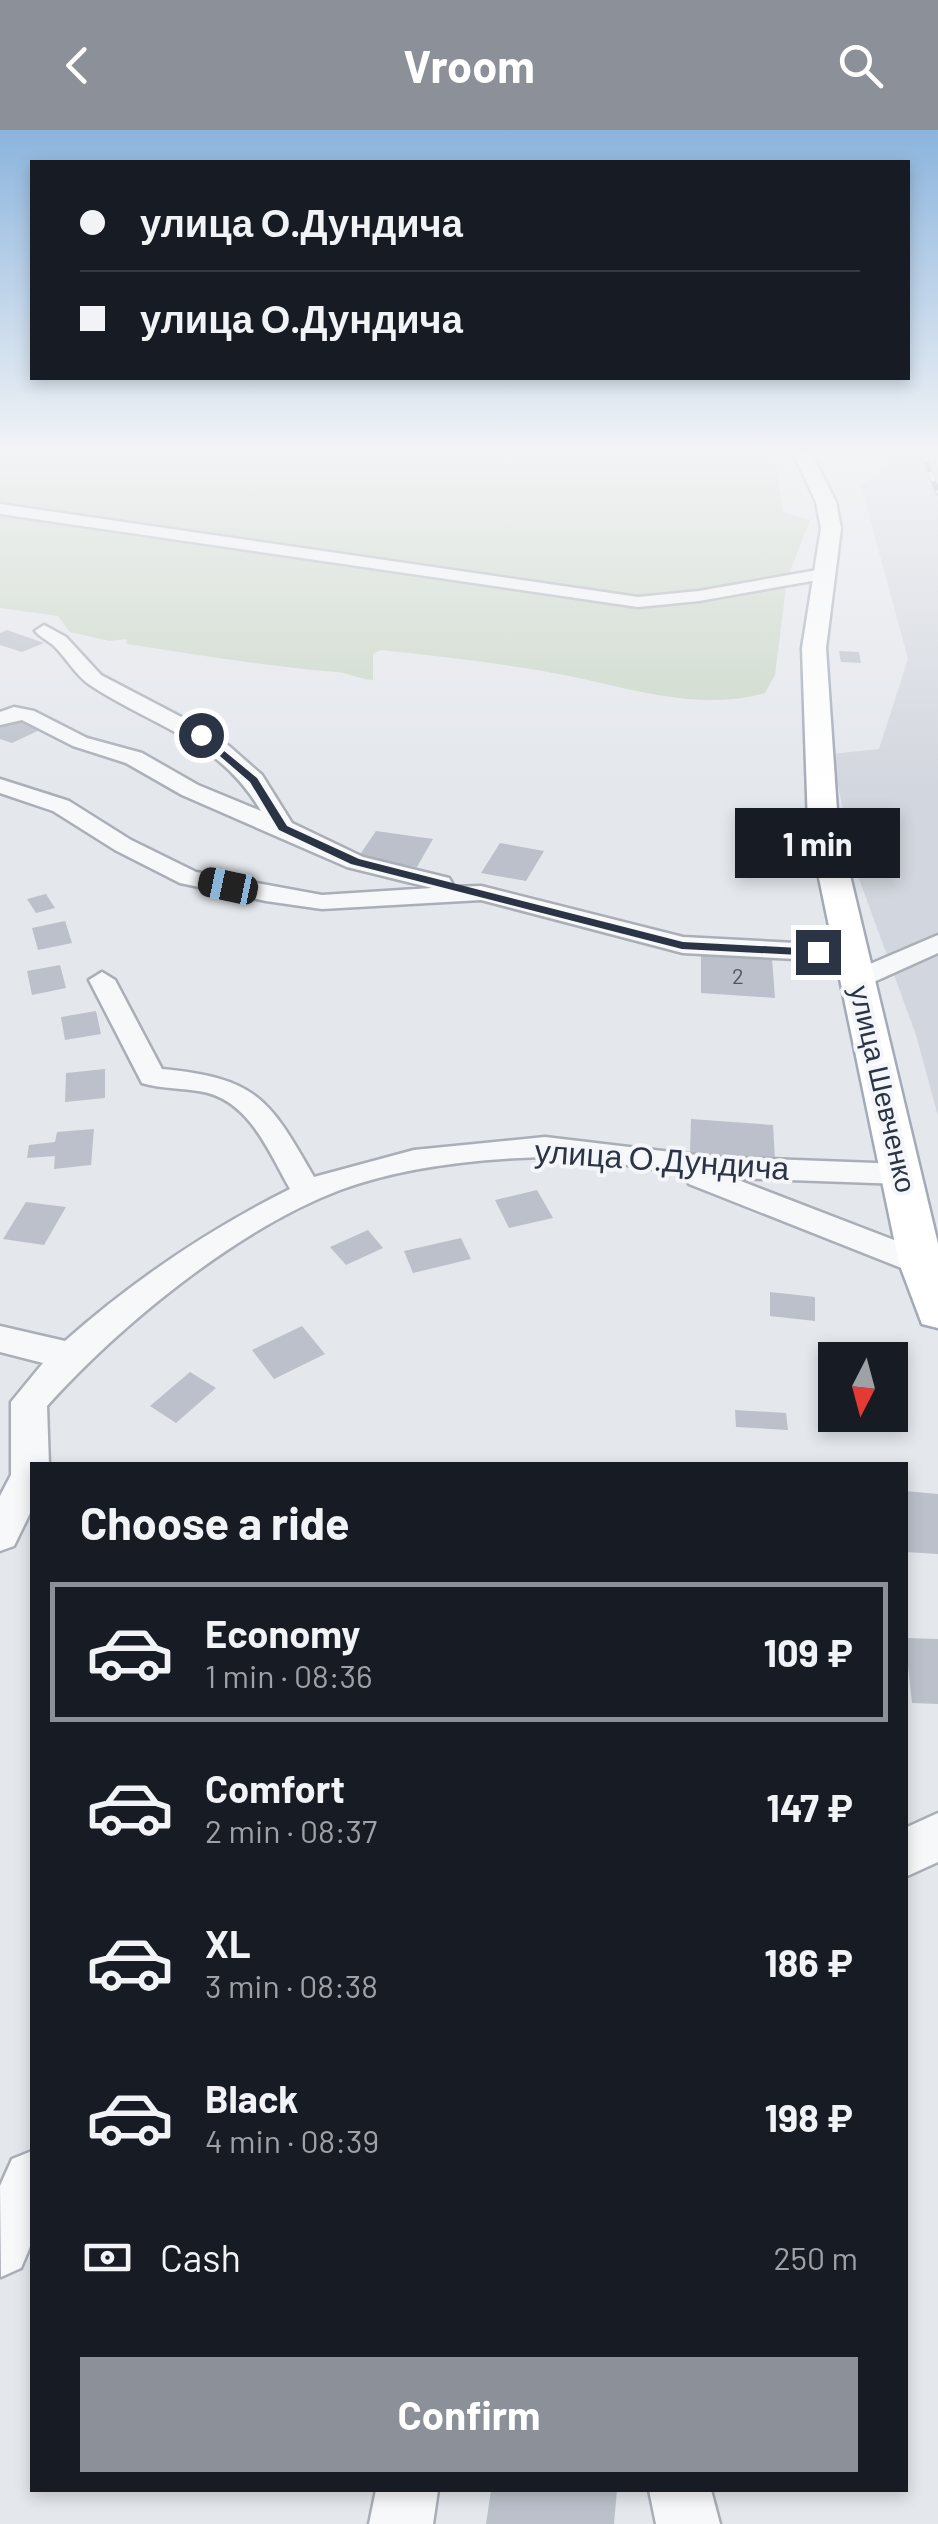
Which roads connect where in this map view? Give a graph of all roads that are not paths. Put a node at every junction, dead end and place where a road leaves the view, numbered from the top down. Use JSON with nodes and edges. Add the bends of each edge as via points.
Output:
{"nodes":[{"id":1,"x":382,"y":565,"type":"edge"},
{"id":2,"x":825,"y":565,"type":"edge"},
{"id":3,"x":823,"y":574,"type":"junction"},
{"id":4,"x":44,"y":631,"type":"dead end"},
{"id":5,"x":0,"y":719,"type":"edge"},
{"id":6,"x":0,"y":786,"type":"edge"},
{"id":7,"x":283,"y":828,"type":"junction"},
{"id":8,"x":481,"y":893,"type":"junction"},
{"id":9,"x":938,"y":943,"type":"edge"},
{"id":10,"x":855,"y":967,"type":"junction"},
{"id":11,"x":102,"y":980,"type":"dead end"},
{"id":12,"x":637,"y":1157,"type":"junction"},
{"id":13,"x":902,"y":1174,"type":"junction"},
{"id":14,"x":308,"y":1193,"type":"junction"},
{"id":15,"x":924,"y":1242,"type":"edge"},
{"id":16,"x":938,"y":1312,"type":"edge"},
{"id":17,"x":0,"y":1339,"type":"edge"},
{"id":18,"x":71,"y":1356,"type":"junction"},
{"id":19,"x":32,"y":1399,"type":"junction"},
{"id":20,"x":0,"y":1426,"type":"edge"},
{"id":21,"x":0,"y":1534,"type":"edge"},
{"id":22,"x":938,"y":1836,"type":"edge"},
{"id":23,"x":908,"y":1851,"type":"edge"},
{"id":24,"x":30,"y":2183,"type":"edge"},
{"id":25,"x":1,"y":2248,"type":"edge"},
{"id":26,"x":407,"y":2492,"type":"edge"},
{"id":27,"x":680,"y":2492,"type":"edge"},
{"id":28,"x":401,"y":2524,"type":"edge"},
{"id":29,"x":688,"y":2524,"type":"edge"}],
"edges":[{"from":1,"to":3,"type":"street","via":[[638,602]]},
{"from":2,"to":3,"type":"main road","name":"улица Шевченко"},
{"from":3,"to":10,"type":"main road","name":"улица Шевченко","via":[[814,648],[823,825]]},
{"from":4,"to":7,"type":"street","via":[[94,679],[221,751],[254,780]]},
{"from":5,"to":7,"type":"street","via":[[27,715]]},
{"from":6,"to":8,"type":"street","via":[[61,806],[189,878],[322,902]]},
{"from":7,"to":8,"type":"street","via":[[355,862]]},
{"from":8,"to":10,"type":"street","via":[[682,946]]},
{"from":9,"to":10,"type":"street"},
{"from":10,"to":13,"type":"main road","name":"улица Шевченко"},
{"from":11,"to":14,"type":"street","via":[[152,1076],[239,1094]]},
{"from":12,"to":13,"type":"street","name":"улица О.Дундича","via":[[714,1167]]},
{"from":12,"to":14,"type":"street","name":"улица О.Дундича","via":[[545,1147],[414,1160]]},
{"from":12,"to":15,"type":"street"},
{"from":13,"to":15,"type":"main road","name":"улица Шевченко"},
{"from":14,"to":18,"type":"street","name":"улица О.Дундича","via":[[230,1233]]},
{"from":15,"to":16,"type":"main road","name":"улица Шевченко"},
{"from":17,"to":18,"type":"street"},
{"from":18,"to":19,"type":"street","name":"улица О.Дундича"},
{"from":19,"to":20,"type":"street","name":"улица О.Дундича"},
{"from":19,"to":21,"type":"street","via":[[30,1476]]},
{"from":22,"to":23,"type":"street"},
{"from":24,"to":25,"type":"street"},
{"from":26,"to":28,"type":"street"},
{"from":27,"to":29,"type":"street"}]}
